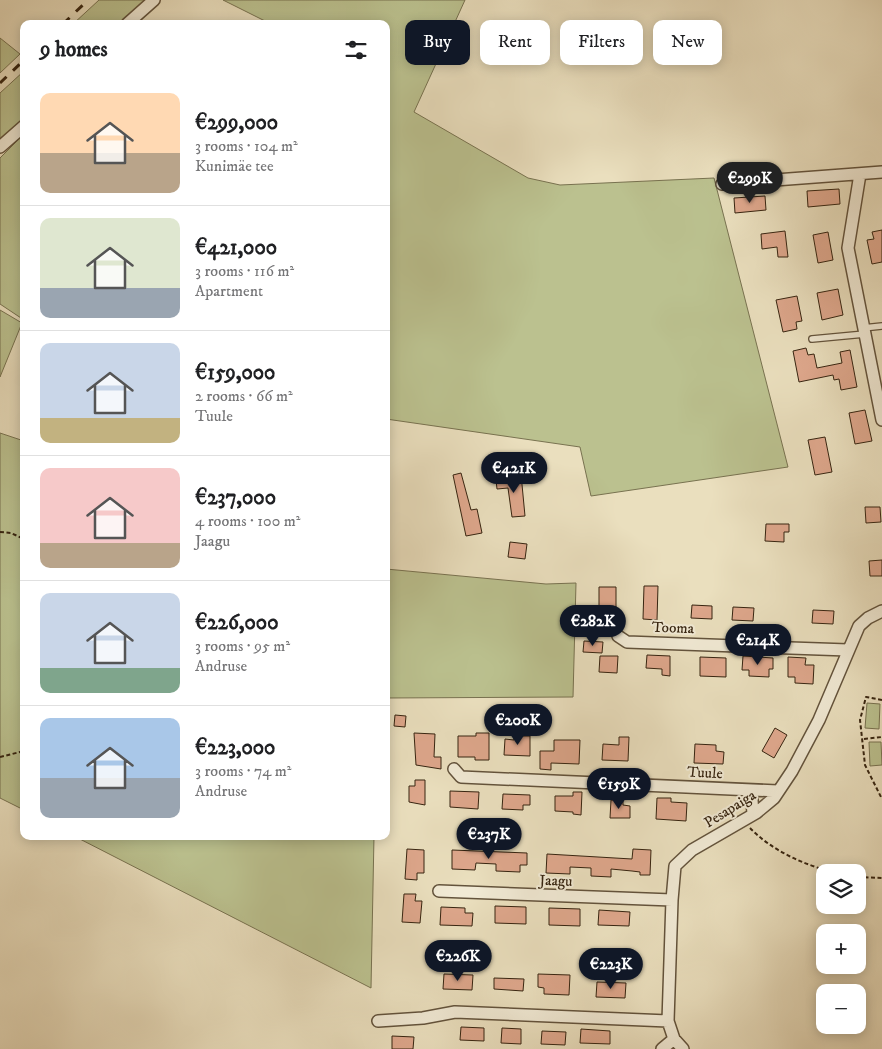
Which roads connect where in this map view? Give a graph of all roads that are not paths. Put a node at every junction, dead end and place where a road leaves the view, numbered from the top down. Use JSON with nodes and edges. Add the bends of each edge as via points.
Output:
{"nodes":[{"id":1,"x":154,"y":0,"type":"edge"},
{"id":2,"x":132,"y":20,"type":"edge"},
{"id":3,"x":20,"y":130,"type":"edge"},
{"id":4,"x":0,"y":147,"type":"edge"},
{"id":5,"x":882,"y":172,"type":"edge"},
{"id":6,"x":860,"y":174,"type":"junction"},
{"id":7,"x":722,"y":184,"type":"dead end"},
{"id":8,"x":882,"y":326,"type":"edge"},
{"id":9,"x":864,"y":331,"type":"junction"},
{"id":10,"x":812,"y":339,"type":"dead end"},
{"id":11,"x":882,"y":420,"type":"edge"},
{"id":12,"x":882,"y":612,"type":"edge"},
{"id":13,"x":618,"y":636,"type":"dead end"},
{"id":14,"x":848,"y":650,"type":"junction"},
{"id":15,"x":454,"y":769,"type":"dead end"},
{"id":16,"x":747,"y":790,"type":"junction"},
{"id":17,"x":778,"y":792,"type":"junction"},
{"id":18,"x":748,"y":817,"type":"junction"},
{"id":19,"x":439,"y":891,"type":"dead end"},
{"id":20,"x":672,"y":900,"type":"junction"},
{"id":21,"x":378,"y":1021,"type":"dead end"},
{"id":22,"x":668,"y":1021,"type":"junction"},
{"id":23,"x":674,"y":1038,"type":"junction"},
{"id":24,"x":662,"y":1049,"type":"edge"},
{"id":25,"x":683,"y":1049,"type":"edge"}],
"edges":[{"from":1,"to":2,"type":"street"},
{"from":3,"to":4,"type":"street"},
{"from":5,"to":6,"type":"street"},
{"from":6,"to":7,"type":"street"},
{"from":6,"to":9,"type":"street","via":[[848,248]]},
{"from":8,"to":9,"type":"lane"},
{"from":9,"to":10,"type":"lane"},
{"from":9,"to":11,"type":"street"},
{"from":12,"to":14,"type":"street","name":"Pesapaiga","via":[[859,626]]},
{"from":13,"to":14,"type":"street","name":"Tooma","via":[[628,642]]},
{"from":14,"to":17,"type":"street","name":"Pesapaiga","via":[[819,720]]},
{"from":15,"to":16,"type":"street","name":"Tuule","via":[[461,777]]},
{"from":16,"to":17,"type":"street","name":"Tuule"},
{"from":16,"to":18,"type":"street","via":[[752,800]]},
{"from":17,"to":18,"type":"street","name":"Pesapaiga"},
{"from":18,"to":20,"type":"street","name":"Pesapaiga","via":[[692,850],[675,866]]},
{"from":19,"to":20,"type":"street","name":"Jaagu"},
{"from":20,"to":22,"type":"street","name":"Pesapaiga"},
{"from":21,"to":22,"type":"street","via":[[454,1012]]},
{"from":22,"to":23,"type":"street","name":"Pesapaiga"},
{"from":23,"to":24,"type":"street"},
{"from":23,"to":25,"type":"street","name":"Pesapaiga"}]}
